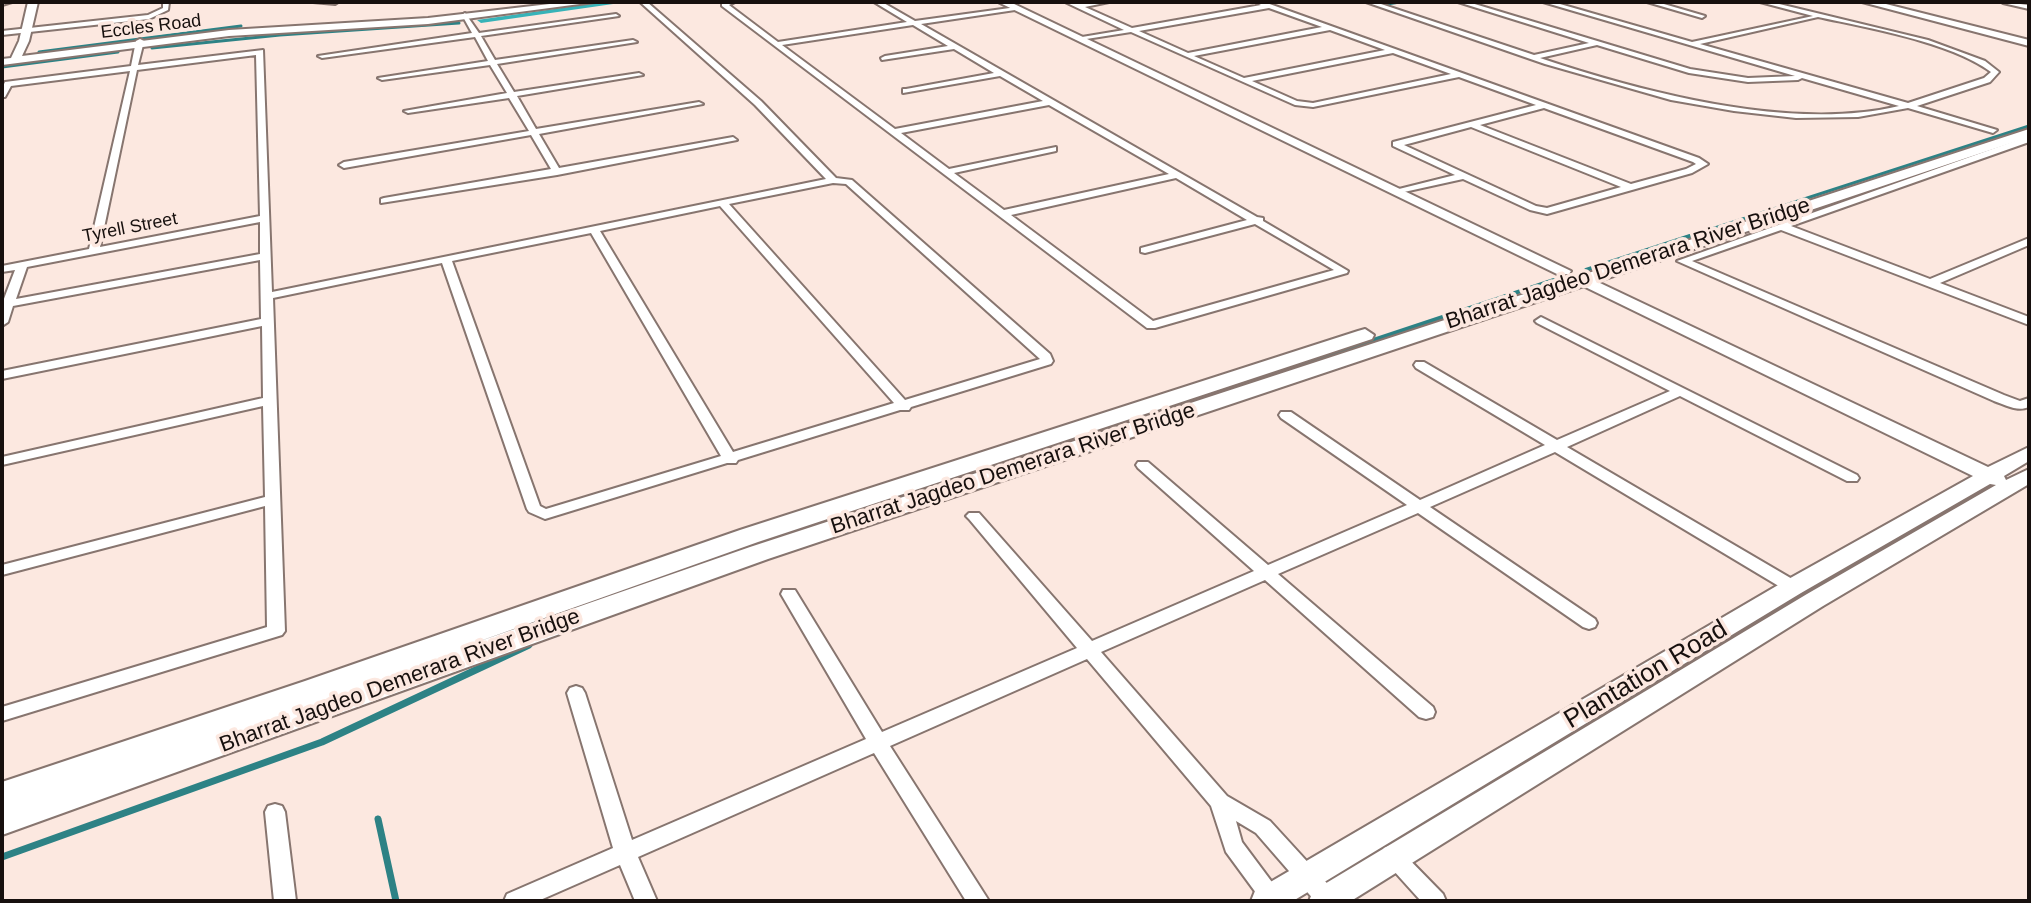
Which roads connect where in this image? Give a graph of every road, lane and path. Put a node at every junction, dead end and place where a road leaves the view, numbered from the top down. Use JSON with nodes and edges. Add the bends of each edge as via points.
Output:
{"nodes":[{"id":1,"x":9,"y":2,"type":"edge"},
{"id":2,"x":33,"y":2,"type":"edge"},
{"id":3,"x":166,"y":2,"type":"edge"},
{"id":4,"x":316,"y":2,"type":"edge"},
{"id":5,"x":335,"y":2,"type":"edge"},
{"id":6,"x":571,"y":2,"type":"edge"},
{"id":7,"x":590,"y":2,"type":"edge"},
{"id":8,"x":643,"y":2,"type":"edge"},
{"id":9,"x":732,"y":2,"type":"edge"},
{"id":10,"x":877,"y":2,"type":"edge"},
{"id":11,"x":1068,"y":2,"type":"edge"},
{"id":12,"x":1106,"y":2,"type":"edge"},
{"id":13,"x":1258,"y":2,"type":"edge"},
{"id":14,"x":1369,"y":2,"type":"edge"},
{"id":15,"x":1461,"y":2,"type":"edge"},
{"id":16,"x":1546,"y":2,"type":"edge"},
{"id":17,"x":1650,"y":2,"type":"edge"},
{"id":18,"x":1763,"y":2,"type":"edge"},
{"id":19,"x":1867,"y":2,"type":"edge"},
{"id":20,"x":1892,"y":2,"type":"edge"},
{"id":21,"x":2005,"y":2,"type":"edge"},
{"id":22,"x":2,"y":3,"type":"edge"},
{"id":23,"x":1009,"y":5,"type":"edge"},
{"id":24,"x":1078,"y":6,"type":"junction"},
{"id":25,"x":1270,"y":6,"type":"junction"},
{"id":26,"x":2029,"y":7,"type":"edge"},
{"id":27,"x":466,"y":16,"type":"junction"},
{"id":28,"x":616,"y":16,"type":"dead end"},
{"id":29,"x":1702,"y":16,"type":"dead end"},
{"id":30,"x":1820,"y":16,"type":"junction"},
{"id":31,"x":914,"y":23,"type":"junction"},
{"id":32,"x":1331,"y":28,"type":"junction"},
{"id":33,"x":26,"y":30,"type":"junction"},
{"id":34,"x":1130,"y":30,"type":"junction"},
{"id":35,"x":2,"y":33,"type":"edge"},
{"id":36,"x":474,"y":34,"type":"junction"},
{"id":37,"x":2029,"y":35,"type":"edge"},
{"id":38,"x":1082,"y":39,"type":"junction"},
{"id":39,"x":633,"y":42,"type":"dead end"},
{"id":40,"x":140,"y":43,"type":"junction"},
{"id":41,"x":1596,"y":43,"type":"junction"},
{"id":42,"x":2029,"y":43,"type":"edge"},
{"id":43,"x":777,"y":44,"type":"junction"},
{"id":44,"x":1690,"y":44,"type":"junction"},
{"id":45,"x":956,"y":47,"type":"junction"},
{"id":46,"x":1394,"y":51,"type":"junction"},
{"id":47,"x":1185,"y":55,"type":"junction"},
{"id":48,"x":322,"y":56,"type":"dead end"},
{"id":49,"x":1536,"y":56,"type":"junction"},
{"id":50,"x":885,"y":58,"type":"dead end"},
{"id":51,"x":16,"y":59,"type":"junction"},
{"id":52,"x":2,"y":60,"type":"edge"},
{"id":53,"x":491,"y":62,"type":"junction"},
{"id":54,"x":136,"y":68,"type":"junction"},
{"id":55,"x":1001,"y":74,"type":"junction"},
{"id":56,"x":639,"y":75,"type":"dead end"},
{"id":57,"x":1460,"y":75,"type":"junction"},
{"id":58,"x":1806,"y":77,"type":"junction"},
{"id":59,"x":382,"y":78,"type":"dead end"},
{"id":60,"x":1243,"y":80,"type":"junction"},
{"id":61,"x":906,"y":91,"type":"dead end"},
{"id":62,"x":2,"y":95,"type":"edge"},
{"id":63,"x":510,"y":95,"type":"junction"},
{"id":64,"x":1051,"y":102,"type":"junction"},
{"id":65,"x":699,"y":104,"type":"dead end"},
{"id":66,"x":1546,"y":105,"type":"junction"},
{"id":67,"x":1903,"y":105,"type":"junction"},
{"id":68,"x":408,"y":111,"type":"dead end"},
{"id":69,"x":2029,"y":118,"type":"edge"},
{"id":70,"x":1470,"y":124,"type":"junction"},
{"id":71,"x":532,"y":132,"type":"junction"},
{"id":72,"x":894,"y":132,"type":"junction"},
{"id":73,"x":2020,"y":137,"type":"edge"},
{"id":74,"x":733,"y":140,"type":"dead end"},
{"id":75,"x":1053,"y":149,"type":"dead end"},
{"id":76,"x":344,"y":165,"type":"dead end"},
{"id":77,"x":557,"y":172,"type":"junction"},
{"id":78,"x":947,"y":172,"type":"junction"},
{"id":79,"x":1178,"y":175,"type":"junction"},
{"id":80,"x":1463,"y":176,"type":"junction"},
{"id":81,"x":833,"y":180,"type":"junction"},
{"id":82,"x":1632,"y":188,"type":"junction"},
{"id":83,"x":1398,"y":192,"type":"junction"},
{"id":84,"x":384,"y":201,"type":"dead end"},
{"id":85,"x":722,"y":203,"type":"junction"},
{"id":86,"x":1002,"y":214,"type":"junction"},
{"id":87,"x":264,"y":218,"type":"junction"},
{"id":88,"x":1259,"y":220,"type":"junction"},
{"id":89,"x":1781,"y":226,"type":"junction"},
{"id":90,"x":594,"y":229,"type":"junction"},
{"id":91,"x":2029,"y":241,"type":"edge"},
{"id":92,"x":1145,"y":250,"type":"dead end"},
{"id":93,"x":94,"y":252,"type":"junction"},
{"id":94,"x":266,"y":256,"type":"junction"},
{"id":95,"x":446,"y":259,"type":"junction"},
{"id":96,"x":22,"y":265,"type":"junction"},
{"id":97,"x":2,"y":269,"type":"edge"},
{"id":98,"x":1582,"y":280,"type":"junction"},
{"id":99,"x":1930,"y":283,"type":"junction"},
{"id":100,"x":267,"y":296,"type":"junction"},
{"id":101,"x":8,"y":304,"type":"junction"},
{"id":102,"x":267,"y":321,"type":"junction"},
{"id":103,"x":1541,"y":321,"type":"dead end"},
{"id":104,"x":2029,"y":321,"type":"edge"},
{"id":105,"x":2,"y":322,"type":"edge"},
{"id":106,"x":1420,"y":365,"type":"dead end"},
{"id":107,"x":2,"y":375,"type":"edge"},
{"id":108,"x":1682,"y":391,"type":"junction"},
{"id":109,"x":270,"y":400,"type":"junction"},
{"id":110,"x":2029,"y":402,"type":"edge"},
{"id":111,"x":904,"y":407,"type":"junction"},
{"id":112,"x":1286,"y":415,"type":"dead end"},
{"id":113,"x":1555,"y":445,"type":"junction"},
{"id":114,"x":731,"y":460,"type":"junction"},
{"id":115,"x":2,"y":461,"type":"edge"},
{"id":116,"x":1143,"y":465,"type":"dead end"},
{"id":117,"x":2019,"y":466,"type":"edge"},
{"id":118,"x":1852,"y":478,"type":"dead end"},
{"id":119,"x":272,"y":500,"type":"junction"},
{"id":120,"x":1420,"y":505,"type":"junction"},
{"id":121,"x":974,"y":516,"type":"dead end"},
{"id":122,"x":2,"y":570,"type":"edge"},
{"id":123,"x":1265,"y":572,"type":"junction"},
{"id":124,"x":1793,"y":587,"type":"junction"},
{"id":125,"x":789,"y":594,"type":"dead end"},
{"id":126,"x":1589,"y":623,"type":"dead end"},
{"id":127,"x":1090,"y":648,"type":"junction"},
{"id":128,"x":576,"y":693,"type":"dead end"},
{"id":129,"x":1426,"y":712,"type":"dead end"},
{"id":130,"x":2,"y":714,"type":"edge"},
{"id":131,"x":877,"y":741,"type":"junction"},
{"id":132,"x":2,"y":795,"type":"edge"},
{"id":133,"x":1220,"y":802,"type":"junction"},
{"id":134,"x":275,"y":812,"type":"dead end"},
{"id":135,"x":2,"y":821,"type":"edge"},
{"id":136,"x":1376,"y":837,"type":"junction"},
{"id":137,"x":625,"y":852,"type":"junction"},
{"id":138,"x":1395,"y":858,"type":"junction"},
{"id":139,"x":1308,"y":877,"type":"junction"},
{"id":140,"x":1271,"y":900,"type":"edge"},
{"id":141,"x":1326,"y":900,"type":"edge"},
{"id":142,"x":285,"y":901,"type":"edge"},
{"id":143,"x":515,"y":901,"type":"edge"},
{"id":144,"x":646,"y":901,"type":"edge"},
{"id":145,"x":978,"y":901,"type":"edge"},
{"id":146,"x":1435,"y":901,"type":"edge"}],
"edges":[{"from":1,"to":22,"type":"street"},
{"from":2,"to":33,"type":"street"},
{"from":3,"to":33,"type":"street","via":[[166,9],[149,17]]},
{"from":4,"to":5,"type":"street"},
{"from":6,"to":27,"type":"street","name":"Eccles Road"},
{"from":7,"to":27,"type":"street","name":"Eccles Road"},
{"from":8,"to":81,"type":"street","via":[[758,103]]},
{"from":9,"to":43,"type":"street","via":[[724,5]]},
{"from":10,"to":31,"type":"street"},
{"from":11,"to":24,"type":"street"},
{"from":12,"to":24,"type":"street"},
{"from":13,"to":25,"type":"street"},
{"from":14,"to":49,"type":"street"},
{"from":15,"to":41,"type":"street"},
{"from":16,"to":44,"type":"street"},
{"from":17,"to":29,"type":"street"},
{"from":18,"to":30,"type":"street"},
{"from":19,"to":42,"type":"street"},
{"from":20,"to":37,"type":"street"},
{"from":21,"to":26,"type":"street"},
{"from":23,"to":31,"type":"street"},
{"from":23,"to":38,"type":"street"},
{"from":24,"to":34,"type":"street"},
{"from":25,"to":32,"type":"street"},
{"from":25,"to":34,"type":"street"},
{"from":27,"to":36,"type":"street"},
{"from":27,"to":40,"type":"street","name":"Eccles Road"},
{"from":28,"to":36,"type":"street"},
{"from":30,"to":44,"type":"street"},
{"from":30,"to":67,"type":"street","via":[[1965,54],[1988,63],[1995,72],[1987,80]]},
{"from":31,"to":43,"type":"street"},
{"from":31,"to":45,"type":"street"},
{"from":32,"to":46,"type":"street"},
{"from":32,"to":47,"type":"street"},
{"from":33,"to":35,"type":"street"},
{"from":33,"to":51,"type":"street"},
{"from":34,"to":38,"type":"street"},
{"from":34,"to":47,"type":"street"},
{"from":36,"to":48,"type":"street"},
{"from":36,"to":53,"type":"street"},
{"from":38,"to":83,"type":"street"},
{"from":39,"to":53,"type":"street"},
{"from":40,"to":51,"type":"street","name":"Eccles Road"},
{"from":40,"to":54,"type":"street"},
{"from":41,"to":49,"type":"street"},
{"from":41,"to":58,"type":"street","via":[[1704,75],[1764,81]]},
{"from":43,"to":72,"type":"street"},
{"from":44,"to":58,"type":"street"},
{"from":45,"to":50,"type":"street"},
{"from":45,"to":55,"type":"street"},
{"from":46,"to":57,"type":"street"},
{"from":46,"to":60,"type":"street"},
{"from":47,"to":60,"type":"street"},
{"from":49,"to":67,"type":"street","via":[[1643,91],[1724,107],[1839,115]]},
{"from":51,"to":52,"type":"street","name":"Eccles Road"},
{"from":53,"to":59,"type":"street"},
{"from":53,"to":63,"type":"street"},
{"from":54,"to":62,"type":"street","via":[[8,84]]},
{"from":54,"to":87,"type":"street","via":[[260,52]]},
{"from":54,"to":93,"type":"street"},
{"from":55,"to":61,"type":"street"},
{"from":55,"to":64,"type":"street"},
{"from":56,"to":63,"type":"street"},
{"from":57,"to":60,"type":"street","via":[[1313,105],[1295,103]]},
{"from":57,"to":66,"type":"street"},
{"from":58,"to":67,"type":"street"},
{"from":63,"to":68,"type":"street"},
{"from":63,"to":71,"type":"street"},
{"from":64,"to":72,"type":"street"},
{"from":64,"to":79,"type":"street"},
{"from":65,"to":71,"type":"street"},
{"from":66,"to":70,"type":"street"},
{"from":66,"to":82,"type":"street","via":[[1703,164]]},
{"from":67,"to":73,"type":"street"},
{"from":69,"to":73,"type":"main road","name":"Bharrat Jagdeo Demerara River Bridge"},
{"from":70,"to":80,"type":"street","via":[[1396,144]]},
{"from":70,"to":82,"type":"street"},
{"from":71,"to":76,"type":"street"},
{"from":71,"to":77,"type":"street"},
{"from":72,"to":78,"type":"street"},
{"from":73,"to":89,"type":"street"},
{"from":73,"to":98,"type":"main road","name":"Bharrat Jagdeo Demerara River Bridge"},
{"from":74,"to":77,"type":"street"},
{"from":75,"to":78,"type":"street"},
{"from":77,"to":84,"type":"street"},
{"from":78,"to":86,"type":"street"},
{"from":79,"to":86,"type":"street"},
{"from":79,"to":88,"type":"street"},
{"from":80,"to":82,"type":"street","via":[[1547,211]]},
{"from":80,"to":83,"type":"street"},
{"from":81,"to":85,"type":"street"},
{"from":81,"to":111,"type":"street","via":[[849,182],[1046,357],[1042,365]]},
{"from":83,"to":98,"type":"street"},
{"from":85,"to":90,"type":"street"},
{"from":85,"to":111,"type":"street"},
{"from":86,"to":88,"type":"street","via":[[1156,326],[1343,271]]},
{"from":87,"to":93,"type":"street","name":"Tyrell Street"},
{"from":87,"to":94,"type":"street"},
{"from":88,"to":92,"type":"street"},
{"from":89,"to":99,"type":"street"},
{"from":89,"to":110,"type":"street","via":[[1682,261],[1999,398],[2021,406]]},
{"from":90,"to":95,"type":"street"},
{"from":90,"to":114,"type":"street"},
{"from":91,"to":99,"type":"street"},
{"from":93,"to":96,"type":"street","name":"Tyrell Street"},
{"from":94,"to":100,"type":"street"},
{"from":94,"to":101,"type":"street"},
{"from":95,"to":100,"type":"street"},
{"from":95,"to":114,"type":"street","via":[[534,509],[556,513]]},
{"from":96,"to":97,"type":"street","name":"Tyrell Street"},
{"from":96,"to":101,"type":"street"},
{"from":98,"to":117,"type":"street"},
{"from":98,"to":132,"type":"main road","name":"Bharrat Jagdeo Demerara River Bridge","via":[[749,536]]},
{"from":98,"to":135,"type":"main road","name":"Bharrat Jagdeo Demerara River Bridge","via":[[700,574]]},
{"from":99,"to":104,"type":"street"},
{"from":100,"to":102,"type":"street"},
{"from":101,"to":105,"type":"street"},
{"from":102,"to":107,"type":"street"},
{"from":102,"to":109,"type":"street"},
{"from":103,"to":108,"type":"street"},
{"from":106,"to":113,"type":"street"},
{"from":108,"to":113,"type":"street"},
{"from":108,"to":118,"type":"street"},
{"from":109,"to":115,"type":"street"},
{"from":109,"to":119,"type":"street"},
{"from":111,"to":114,"type":"street"},
{"from":112,"to":120,"type":"street"},
{"from":113,"to":120,"type":"street"},
{"from":113,"to":124,"type":"street"},
{"from":116,"to":123,"type":"street"},
{"from":117,"to":124,"type":"street","name":"Plantation Road"},
{"from":117,"to":138,"type":"street","name":"Plantation Road","via":[[1815,600]]},
{"from":119,"to":122,"type":"street"},
{"from":119,"to":130,"type":"street","via":[[276,631]]},
{"from":120,"to":123,"type":"street"},
{"from":120,"to":126,"type":"street"},
{"from":121,"to":127,"type":"street"},
{"from":123,"to":127,"type":"street"},
{"from":123,"to":129,"type":"street"},
{"from":124,"to":136,"type":"street","name":"Plantation Road"},
{"from":125,"to":131,"type":"street"},
{"from":127,"to":131,"type":"street"},
{"from":127,"to":133,"type":"street"},
{"from":128,"to":137,"type":"street"},
{"from":131,"to":137,"type":"street"},
{"from":131,"to":145,"type":"street"},
{"from":133,"to":139,"type":"street","via":[[1263,827]]},
{"from":133,"to":140,"type":"street","via":[[1233,846]]},
{"from":134,"to":142,"type":"street"},
{"from":136,"to":138,"type":"street"},
{"from":136,"to":139,"type":"street","name":"Plantation Road"},
{"from":137,"to":143,"type":"street"},
{"from":137,"to":144,"type":"street"},
{"from":138,"to":141,"type":"street","name":"Plantation Road"},
{"from":138,"to":146,"type":"street"},
{"from":139,"to":140,"type":"street","name":"Plantation Road"},
{"from":139,"to":141,"type":"street"}]}
